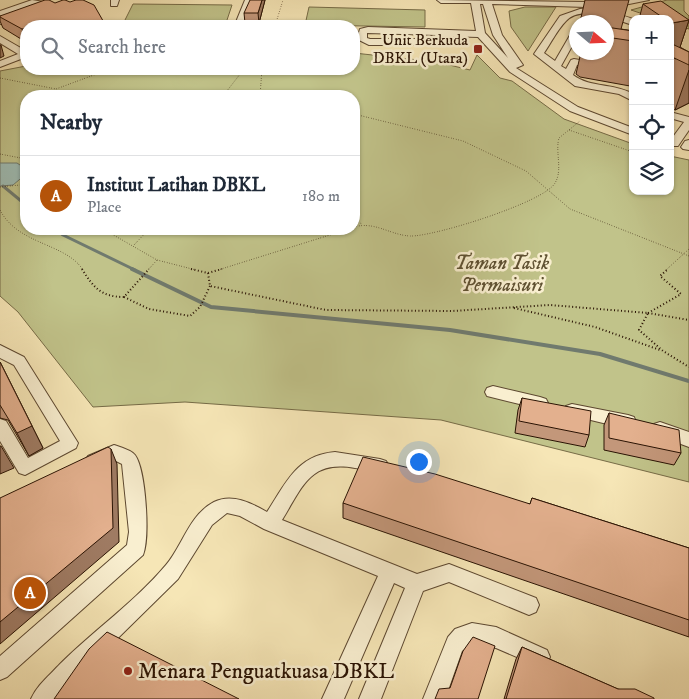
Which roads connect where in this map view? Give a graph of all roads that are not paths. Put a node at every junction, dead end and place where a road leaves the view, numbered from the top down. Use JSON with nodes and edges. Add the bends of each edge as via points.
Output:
{"nodes":[{"id":1,"x":249,"y":0,"type":"edge"},
{"id":2,"x":435,"y":0,"type":"edge"},
{"id":3,"x":441,"y":0,"type":"edge"},
{"id":4,"x":580,"y":0,"type":"edge"},
{"id":5,"x":595,"y":0,"type":"edge"},
{"id":6,"x":603,"y":0,"type":"edge"},
{"id":7,"x":619,"y":0,"type":"edge"},
{"id":8,"x":645,"y":0,"type":"edge"},
{"id":9,"x":475,"y":1,"type":"edge"},
{"id":10,"x":487,"y":1,"type":"edge"},
{"id":11,"x":32,"y":3,"type":"junction"},
{"id":12,"x":530,"y":3,"type":"junction"},
{"id":13,"x":0,"y":6,"type":"edge"},
{"id":14,"x":0,"y":14,"type":"edge"},
{"id":15,"x":470,"y":14,"type":"junction"},
{"id":16,"x":241,"y":20,"type":"edge"},
{"id":17,"x":0,"y":21,"type":"edge"},
{"id":18,"x":491,"y":21,"type":"junction"},
{"id":19,"x":629,"y":21,"type":"edge"},
{"id":20,"x":614,"y":25,"type":"edge"},
{"id":21,"x":557,"y":27,"type":"junction"},
{"id":22,"x":569,"y":29,"type":"edge"},
{"id":23,"x":629,"y":30,"type":"edge"},
{"id":24,"x":442,"y":34,"type":"junction"},
{"id":25,"x":481,"y":34,"type":"junction"},
{"id":26,"x":0,"y":39,"type":"edge"},
{"id":27,"x":569,"y":40,"type":"edge"},
{"id":28,"x":20,"y":51,"type":"edge"},
{"id":29,"x":20,"y":56,"type":"edge"},
{"id":30,"x":0,"y":64,"type":"edge"},
{"id":31,"x":556,"y":67,"type":"junction"},
{"id":32,"x":629,"y":71,"type":"edge"},
{"id":33,"x":566,"y":76,"type":"junction"},
{"id":34,"x":530,"y":81,"type":"junction"},
{"id":35,"x":629,"y":96,"type":"edge"},
{"id":36,"x":674,"y":116,"type":"edge"},
{"id":37,"x":689,"y":121,"type":"edge"},
{"id":38,"x":629,"y":130,"type":"edge"},
{"id":39,"x":674,"y":140,"type":"edge"},
{"id":40,"x":674,"y":143,"type":"edge"},
{"id":41,"x":688,"y":146,"type":"edge"},
{"id":42,"x":0,"y":351,"type":"edge"},
{"id":43,"x":493,"y":392,"type":"dead end"},
{"id":44,"x":0,"y":426,"type":"edge"},
{"id":45,"x":689,"y":440,"type":"edge"},
{"id":46,"x":79,"y":468,"type":"edge"},
{"id":47,"x":398,"y":471,"type":"edge"},
{"id":48,"x":270,"y":523,"type":"junction"},
{"id":49,"x":390,"y":571,"type":"junction"},
{"id":50,"x":417,"y":583,"type":"junction"},
{"id":51,"x":529,"y":604,"type":"dead end"},
{"id":52,"x":557,"y":665,"type":"edge"},
{"id":53,"x":0,"y":670,"type":"edge"},
{"id":54,"x":42,"y":699,"type":"edge"},
{"id":55,"x":333,"y":699,"type":"edge"},
{"id":56,"x":370,"y":699,"type":"edge"},
{"id":57,"x":434,"y":699,"type":"edge"}],
"edges":[{"from":1,"to":16,"type":"street"},
{"from":2,"to":15,"type":"street"},
{"from":3,"to":9,"type":"street"},
{"from":4,"to":5,"type":"street"},
{"from":6,"to":7,"type":"street"},
{"from":8,"to":12,"type":"street","via":[[616,5]]},
{"from":9,"to":10,"type":"street"},
{"from":9,"to":15,"type":"street"},
{"from":10,"to":12,"type":"street"},
{"from":10,"to":18,"type":"street"},
{"from":11,"to":13,"type":"street"},
{"from":11,"to":14,"type":"street"},
{"from":11,"to":17,"type":"street","via":[[42,5]]},
{"from":12,"to":18,"type":"street","via":[[499,9]]},
{"from":15,"to":25,"type":"street"},
{"from":18,"to":34,"type":"street","via":[[496,34]]},
{"from":19,"to":21,"type":"street","via":[[588,11],[568,14]]},
{"from":20,"to":23,"type":"street"},
{"from":21,"to":22,"type":"street"},
{"from":21,"to":31,"type":"street","via":[[540,54]]},
{"from":24,"to":24,"type":"street","via":[[368,30],[363,31],[362,39],[369,42],[434,42]]},
{"from":24,"to":25,"type":"street"},
{"from":25,"to":34,"type":"street","via":[[502,60]]},
{"from":26,"to":28,"type":"street"},
{"from":27,"to":31,"type":"street"},
{"from":29,"to":30,"type":"street"},
{"from":31,"to":33,"type":"street"},
{"from":32,"to":33,"type":"street","via":[[574,62]]},
{"from":33,"to":35,"type":"street","via":[[580,84]]},
{"from":34,"to":38,"type":"street","via":[[560,102]]},
{"from":36,"to":37,"type":"street"},
{"from":37,"to":39,"type":"street"},
{"from":40,"to":41,"type":"street"},
{"from":42,"to":44,"type":"street","via":[[19,361],[70,443],[25,468]]},
{"from":43,"to":45,"type":"street","via":[[673,432]]},
{"from":46,"to":53,"type":"street","via":[[114,452],[128,459],[132,467],[138,532],[136,549]]},
{"from":47,"to":48,"type":"street","via":[[363,462],[320,461],[310,466]]},
{"from":48,"to":49,"type":"street"},
{"from":48,"to":54,"type":"street","via":[[236,506],[224,505],[214,510],[172,572],[86,652]]},
{"from":49,"to":50,"type":"street"},
{"from":49,"to":55,"type":"street"},
{"from":50,"to":51,"type":"street","via":[[427,583],[449,573]]},
{"from":50,"to":56,"type":"street"},
{"from":52,"to":57,"type":"street","via":[[488,634],[465,635],[456,642]]}]}
